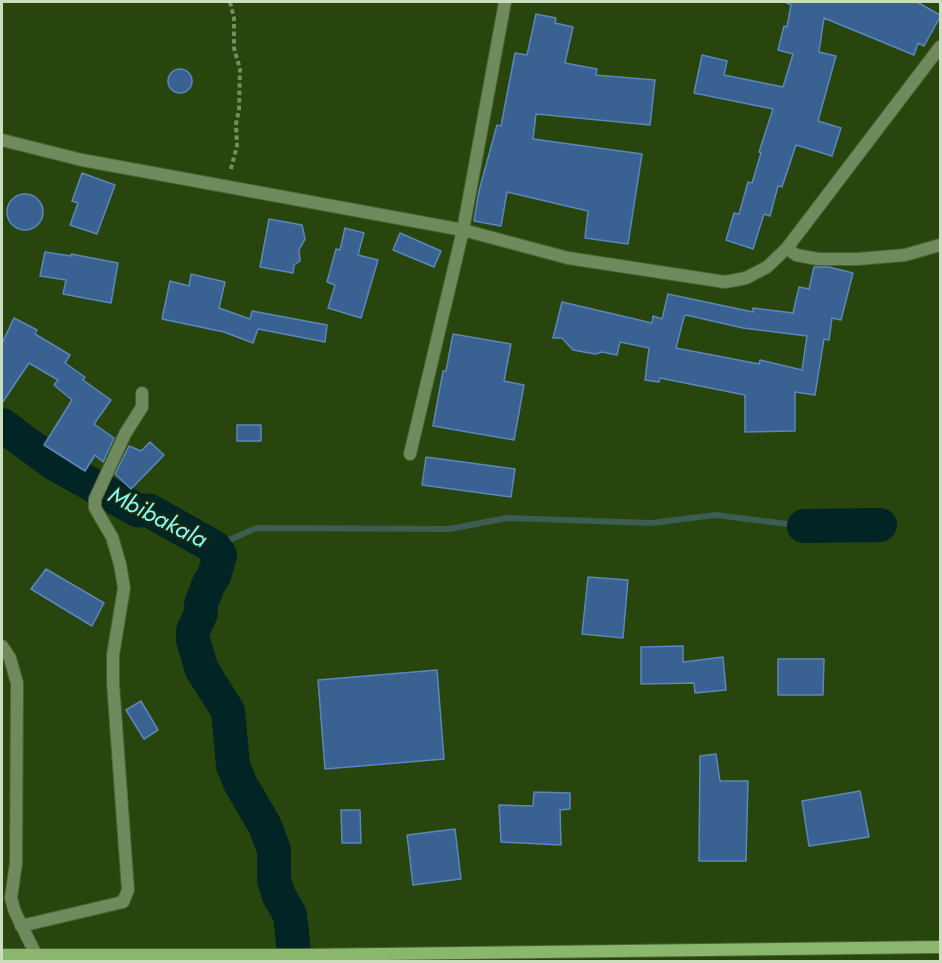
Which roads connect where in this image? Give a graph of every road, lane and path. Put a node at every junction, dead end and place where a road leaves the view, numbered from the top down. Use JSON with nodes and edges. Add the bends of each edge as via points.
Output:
{"nodes":[{"id":1,"x":230,"y":2,"type":"edge"},
{"id":2,"x":505,"y":2,"type":"edge"},
{"id":3,"x":940,"y":47,"type":"edge"},
{"id":4,"x":2,"y":140,"type":"edge"},
{"id":5,"x":225,"y":187,"type":"junction"},
{"id":6,"x":462,"y":230,"type":"junction"},
{"id":7,"x":940,"y":244,"type":"edge"},
{"id":8,"x":788,"y":248,"type":"junction"},
{"id":9,"x":142,"y":393,"type":"dead end"},
{"id":10,"x":410,"y":454,"type":"dead end"},
{"id":11,"x":2,"y":646,"type":"edge"},
{"id":12,"x":21,"y":926,"type":"junction"},
{"id":13,"x":940,"y":947,"type":"edge"},
{"id":14,"x":36,"y":954,"type":"junction"},
{"id":15,"x":2,"y":955,"type":"edge"},
{"id":16,"x":693,"y":956,"type":"edge"},
{"id":17,"x":103,"y":959,"type":"edge"}],
"edges":[{"from":1,"to":5,"type":"path","via":[[240,69],[239,109],[237,146]]},
{"from":2,"to":6,"type":"street"},
{"from":3,"to":8,"type":"street"},
{"from":4,"to":5,"type":"street","via":[[82,160]]},
{"from":5,"to":6,"type":"street"},
{"from":6,"to":8,"type":"street","via":[[568,258],[725,282],[746,278],[767,267]]},
{"from":6,"to":10,"type":"street"},
{"from":7,"to":8,"type":"street","via":[[904,255],[858,259],[818,259],[796,255]]},
{"from":9,"to":12,"type":"street","via":[[142,407],[95,499],[95,508],[112,537],[124,588],[113,655],[113,683],[128,890],[123,902]]},
{"from":11,"to":12,"type":"street","via":[[17,683],[16,863],[11,897]]},
{"from":12,"to":14,"type":"street"},
{"from":13,"to":16,"type":"main road"},
{"from":14,"to":15,"type":"main road"},
{"from":14,"to":17,"type":"main road"},
{"from":16,"to":17,"type":"main road","via":[[284,955]]}]}
